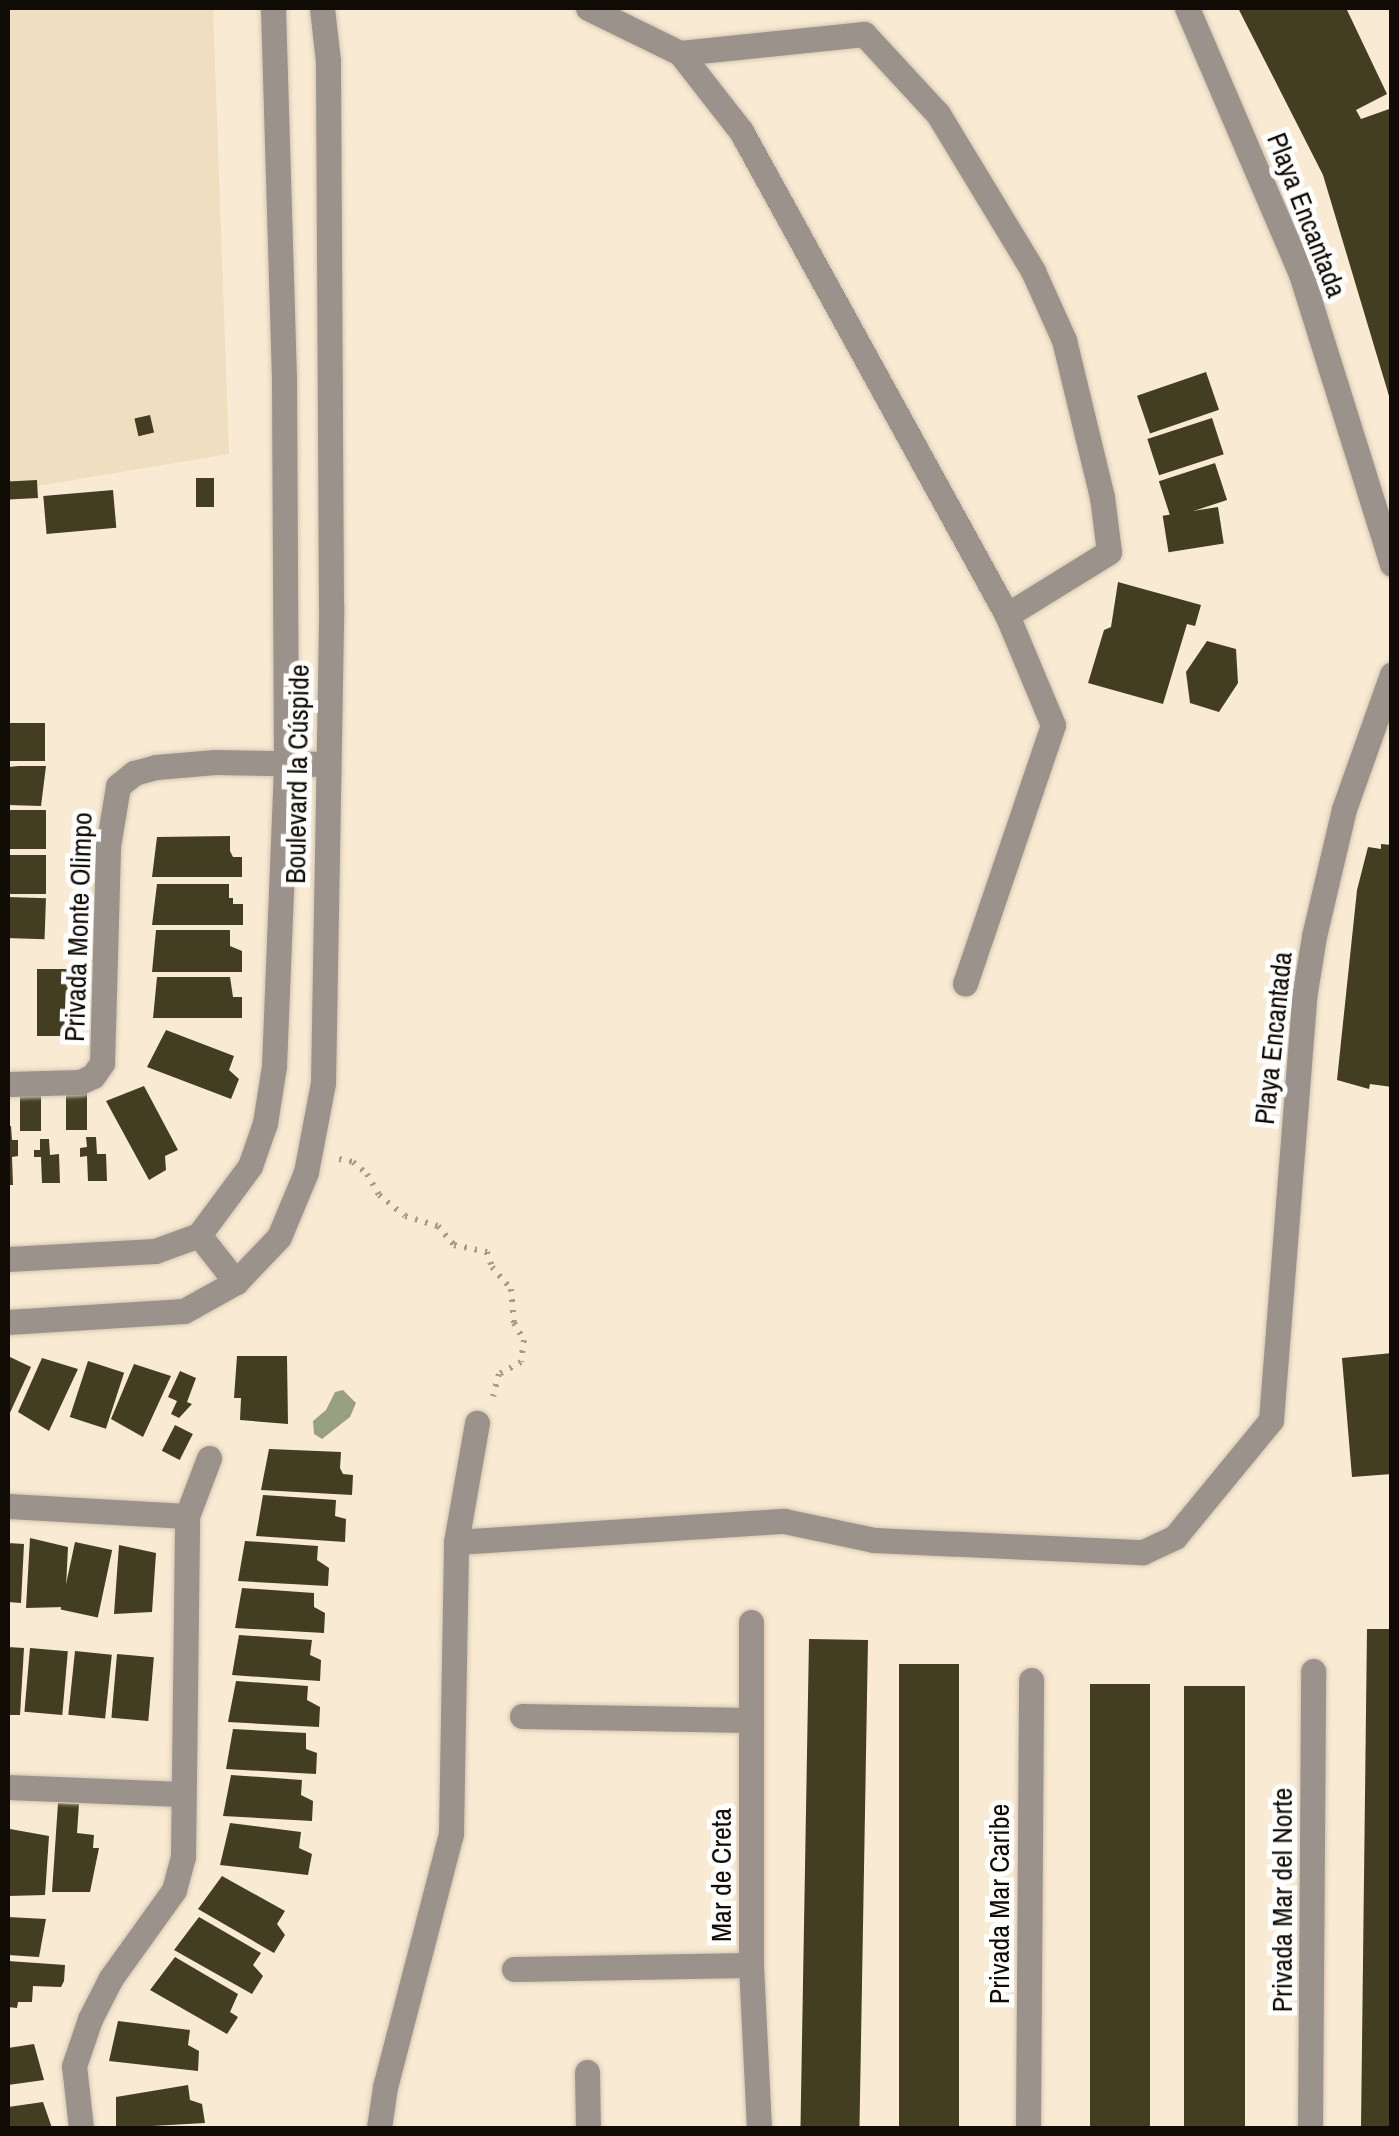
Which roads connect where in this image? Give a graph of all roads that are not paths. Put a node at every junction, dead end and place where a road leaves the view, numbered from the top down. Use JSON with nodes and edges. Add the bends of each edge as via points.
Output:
{"nodes":[{"id":1,"x":274,"y":8,"type":"edge"},
{"id":2,"x":322,"y":8,"type":"edge"},
{"id":3,"x":588,"y":8,"type":"edge"},
{"id":4,"x":1187,"y":8,"type":"edge"},
{"id":5,"x":680,"y":52,"type":"junction"},
{"id":6,"x":1392,"y":564,"type":"edge"},
{"id":7,"x":1007,"y":616,"type":"junction"},
{"id":8,"x":1392,"y":674,"type":"edge"},
{"id":9,"x":286,"y":761,"type":"junction"},
{"id":10,"x":326,"y":764,"type":"junction"},
{"id":11,"x":964,"y":983,"type":"dead end"},
{"id":12,"x":8,"y":1084,"type":"edge"},
{"id":13,"x":199,"y":1235,"type":"junction"},
{"id":14,"x":8,"y":1259,"type":"edge"},
{"id":15,"x":236,"y":1282,"type":"junction"},
{"id":16,"x":8,"y":1322,"type":"edge"},
{"id":17,"x":477,"y":1422,"type":"road end"},
{"id":18,"x":208,"y":1458,"type":"dead end"},
{"id":19,"x":8,"y":1506,"type":"edge"},
{"id":20,"x":187,"y":1516,"type":"junction"},
{"id":21,"x":456,"y":1542,"type":"junction"},
{"id":22,"x":751,"y":1622,"type":"dead end"},
{"id":23,"x":1312,"y":1672,"type":"dead end"},
{"id":24,"x":1030,"y":1680,"type":"dead end"},
{"id":25,"x":522,"y":1716,"type":"dead end"},
{"id":26,"x":752,"y":1720,"type":"junction"},
{"id":27,"x":8,"y":1787,"type":"edge"},
{"id":28,"x":180,"y":1794,"type":"junction"},
{"id":29,"x":751,"y":1965,"type":"junction"},
{"id":30,"x":514,"y":1969,"type":"dead end"},
{"id":31,"x":588,"y":2072,"type":"dead end"},
{"id":32,"x":81,"y":2128,"type":"edge"},
{"id":33,"x":379,"y":2128,"type":"edge"},
{"id":34,"x":588,"y":2128,"type":"edge"},
{"id":35,"x":759,"y":2128,"type":"edge"},
{"id":36,"x":1028,"y":2128,"type":"edge"},
{"id":37,"x":1310,"y":2128,"type":"edge"}],
"edges":[{"from":1,"to":9,"type":"street","name":"Boulevard la Cúspide"},
{"from":2,"to":10,"type":"street","name":"Boulevard la Cúspide","via":[[330,255]]},
{"from":3,"to":5,"type":"street"},
{"from":4,"to":6,"type":"street","name":"Playa Encantada","via":[[1301,274]]},
{"from":5,"to":7,"type":"street","via":[[741,130]]},
{"from":5,"to":7,"type":"street","via":[[864,34],[938,114],[1033,271],[1064,340],[1109,552]]},
{"from":7,"to":11,"type":"street","via":[[1053,724]]},
{"from":8,"to":21,"type":"street","name":"Playa Encantada","via":[[1344,809],[1314,936],[1271,1420],[1176,1537],[1143,1552],[874,1540],[784,1521]]},
{"from":9,"to":10,"type":"street","name":"Privada Monte Olimpo"},
{"from":9,"to":12,"type":"street","name":"Privada Monte Olimpo","via":[[156,767],[118,786],[108,846],[102,1062],[80,1082]]},
{"from":9,"to":13,"type":"street","name":"Boulevard la Cúspide","via":[[274,1066],[265,1123],[250,1166]]},
{"from":10,"to":15,"type":"street","name":"Boulevard la Cúspide","via":[[322,1083],[306,1172],[278,1237]]},
{"from":13,"to":14,"type":"street","via":[[155,1251]]},
{"from":13,"to":15,"type":"street"},
{"from":15,"to":16,"type":"street","name":"Boulevard la Cúspide","via":[[184,1311]]},
{"from":17,"to":21,"type":"street"},
{"from":18,"to":20,"type":"street"},
{"from":19,"to":20,"type":"street"},
{"from":20,"to":28,"type":"street"},
{"from":21,"to":33,"type":"street","via":[[452,1834]]},
{"from":22,"to":26,"type":"street","name":"Mar de Creta"},
{"from":23,"to":37,"type":"street","name":"Privada Mar del Norte"},
{"from":24,"to":36,"type":"street","name":"Privada Mar Caribe"},
{"from":25,"to":26,"type":"street"},
{"from":26,"to":29,"type":"street","name":"Mar de Creta"},
{"from":27,"to":28,"type":"street"},
{"from":28,"to":32,"type":"street","via":[[183,1857],[174,1890],[110,1978],[74,2066]]},
{"from":29,"to":30,"type":"street"},
{"from":29,"to":35,"type":"street","name":"Mar de Creta"},
{"from":31,"to":34,"type":"street"}]}
